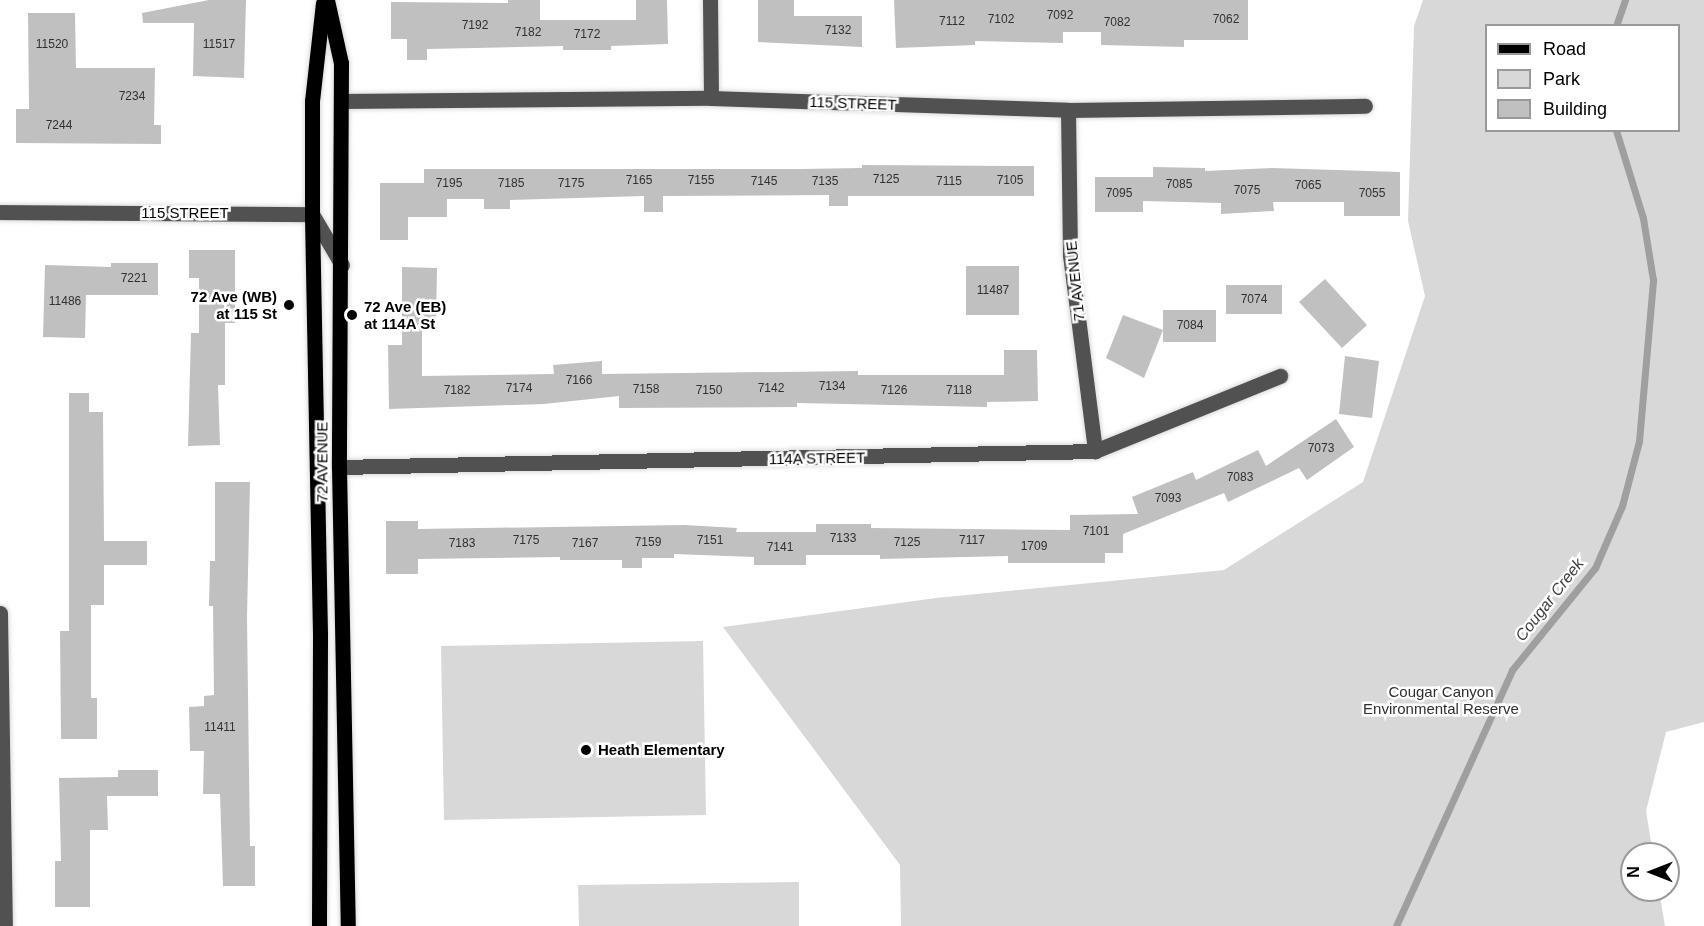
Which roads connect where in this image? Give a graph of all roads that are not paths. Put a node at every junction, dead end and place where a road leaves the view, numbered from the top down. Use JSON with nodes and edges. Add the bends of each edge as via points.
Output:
{"nodes":[{"id":1,"x":325,"y":0,"type":"edge"},
{"id":2,"x":710,"y":0,"type":"edge"},
{"id":3,"x":711,"y":98,"type":"junction"},
{"id":4,"x":341,"y":101,"type":"junction"},
{"id":5,"x":1365,"y":106,"type":"dead end"},
{"id":6,"x":1068,"y":110,"type":"junction"},
{"id":7,"x":0,"y":212,"type":"edge"},
{"id":8,"x":312,"y":214,"type":"junction"},
{"id":9,"x":342,"y":265,"type":"junction"},
{"id":10,"x":1280,"y":376,"type":"dead end"},
{"id":11,"x":1095,"y":452,"type":"junction"},
{"id":12,"x":339,"y":467,"type":"junction"},
{"id":13,"x":0,"y":613,"type":"edge"},
{"id":14,"x":5,"y":926,"type":"edge"},
{"id":15,"x":319,"y":926,"type":"edge"},
{"id":16,"x":348,"y":926,"type":"edge"}],
"edges":[{"from":1,"to":4,"type":"main road","name":"72 AVENUE","via":[[341,63]]},
{"from":1,"to":8,"type":"main road","name":"72 AVENUE","via":[[312,101]]},
{"from":2,"to":3,"type":"street"},
{"from":3,"to":4,"type":"street","name":"115 STREET"},
{"from":3,"to":6,"type":"street","name":"115 STREET"},
{"from":4,"to":9,"type":"main road","name":"72 AVENUE"},
{"from":5,"to":6,"type":"street","name":"115 STREET"},
{"from":6,"to":11,"type":"street","name":"71 AVENUE","via":[[1070,255]]},
{"from":7,"to":8,"type":"street","name":"115 STREET"},
{"from":8,"to":9,"type":"street"},
{"from":8,"to":15,"type":"main road","name":"72 AVENUE","via":[[320,634]]},
{"from":9,"to":12,"type":"main road","name":"72 AVENUE"},
{"from":10,"to":11,"type":"street","name":"114A STREET"},
{"from":11,"to":12,"type":"street","name":"114A STREET"},
{"from":12,"to":16,"type":"main road","name":"72 AVENUE"},
{"from":13,"to":14,"type":"street"}]}
